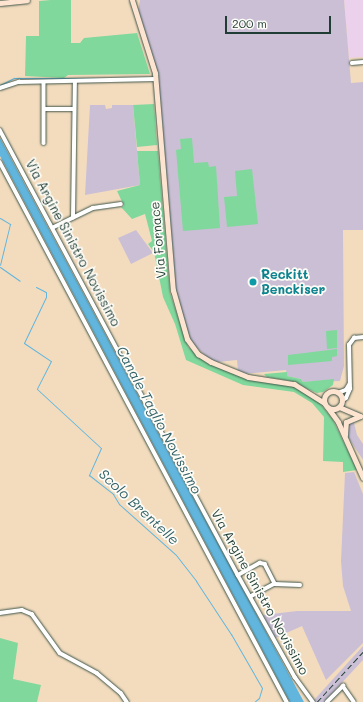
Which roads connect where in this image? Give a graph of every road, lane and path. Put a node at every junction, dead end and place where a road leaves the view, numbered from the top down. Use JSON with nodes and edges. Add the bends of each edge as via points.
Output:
{"nodes":[{"id":1,"x":27,"y":0,"type":"edge"},
{"id":2,"x":132,"y":0,"type":"edge"},
{"id":3,"x":0,"y":3,"type":"edge"},
{"id":4,"x":352,"y":62,"type":"dead end"},
{"id":5,"x":363,"y":62,"type":"edge"},
{"id":6,"x":156,"y":79,"type":"junction"},
{"id":7,"x":44,"y":82,"type":"junction"},
{"id":8,"x":75,"y":82,"type":"junction"},
{"id":9,"x":0,"y":88,"type":"edge"},
{"id":10,"x":44,"y":109,"type":"junction"},
{"id":11,"x":74,"y":109,"type":"junction"},
{"id":12,"x":0,"y":130,"type":"edge"},
{"id":13,"x":44,"y":143,"type":"dead end"},
{"id":14,"x":0,"y":162,"type":"edge"},
{"id":15,"x":121,"y":204,"type":"dead end"},
{"id":16,"x":73,"y":218,"type":"junction"},
{"id":17,"x":54,"y":228,"type":"junction"},
{"id":18,"x":363,"y":337,"type":"edge"},
{"id":19,"x":349,"y":384,"type":"junction"},
{"id":20,"x":312,"y":393,"type":"junction"},
{"id":21,"x":328,"y":393,"type":"junction"},
{"id":22,"x":338,"y":393,"type":"junction"},
{"id":23,"x":324,"y":403,"type":"junction"},
{"id":24,"x":340,"y":404,"type":"junction"},
{"id":25,"x":328,"y":408,"type":"junction"},
{"id":26,"x":362,"y":417,"type":"edge"},
{"id":27,"x":338,"y":422,"type":"junction"},
{"id":28,"x":345,"y":438,"type":"junction"},
{"id":29,"x":363,"y":478,"type":"edge"},
{"id":30,"x":238,"y":575,"type":"junction"},
{"id":31,"x":275,"y":584,"type":"junction"},
{"id":32,"x":300,"y":585,"type":"dead end"},
{"id":33,"x":251,"y":597,"type":"junction"},
{"id":34,"x":0,"y":613,"type":"edge"},
{"id":35,"x":127,"y":702,"type":"edge"},
{"id":36,"x":287,"y":702,"type":"edge"},
{"id":37,"x":313,"y":702,"type":"edge"},
{"id":38,"x":328,"y":702,"type":"edge"},
{"id":39,"x":354,"y":702,"type":"edge"}],
"edges":[{"from":1,"to":3,"type":"street"},
{"from":2,"to":6,"type":"street","name":"Via Fornace"},
{"from":4,"to":5,"type":"street"},
{"from":6,"to":8,"type":"street"},
{"from":6,"to":20,"type":"street","name":"Via Fornace","via":[[173,290],[187,339],[198,354],[211,362],[248,377],[289,383]]},
{"from":7,"to":8,"type":"street"},
{"from":7,"to":9,"type":"street","via":[[12,82]]},
{"from":7,"to":10,"type":"street"},
{"from":8,"to":11,"type":"street"},
{"from":10,"to":11,"type":"street"},
{"from":10,"to":13,"type":"street"},
{"from":11,"to":16,"type":"street"},
{"from":12,"to":17,"type":"street","name":"Via Argine Sinistro Novissimo"},
{"from":14,"to":36,"type":"street"},
{"from":15,"to":16,"type":"street","via":[[93,208]]},
{"from":16,"to":17,"type":"street"},
{"from":17,"to":30,"type":"street","name":"Via Argine Sinistro Novissimo"},
{"from":18,"to":19,"type":"street","via":[[354,338],[349,345]]},
{"from":19,"to":22,"type":"street","via":[[346,390]]},
{"from":19,"to":24,"type":"street","via":[[348,395]]},
{"from":20,"to":21,"type":"street","name":"Via Fornace"},
{"from":20,"to":23,"type":"street","name":"Via Fornace"},
{"from":21,"to":22,"type":"street","name":"Via Fornace"},
{"from":21,"to":23,"type":"street"},
{"from":22,"to":24,"type":"street"},
{"from":23,"to":25,"type":"street","name":"Via Fornace"},
{"from":24,"to":25,"type":"street"},
{"from":24,"to":26,"type":"street"},
{"from":24,"to":27,"type":"street"},
{"from":25,"to":27,"type":"street","name":"Via Fornace"},
{"from":26,"to":28,"type":"street","via":[[346,422]]},
{"from":27,"to":28,"type":"street"},
{"from":28,"to":29,"type":"street"},
{"from":30,"to":31,"type":"street","via":[[262,563]]},
{"from":30,"to":33,"type":"street","name":"Via Argine Sinistro Novissimo"},
{"from":31,"to":32,"type":"street"},
{"from":31,"to":33,"type":"street"},
{"from":33,"to":37,"type":"street","name":"Via Argine Sinistro Novissimo","via":[[295,677]]},
{"from":34,"to":35,"type":"street","via":[[22,610],[32,614],[60,653],[97,673],[121,693]]},
{"from":38,"to":39,"type":"street","via":[[343,686]]}]}
